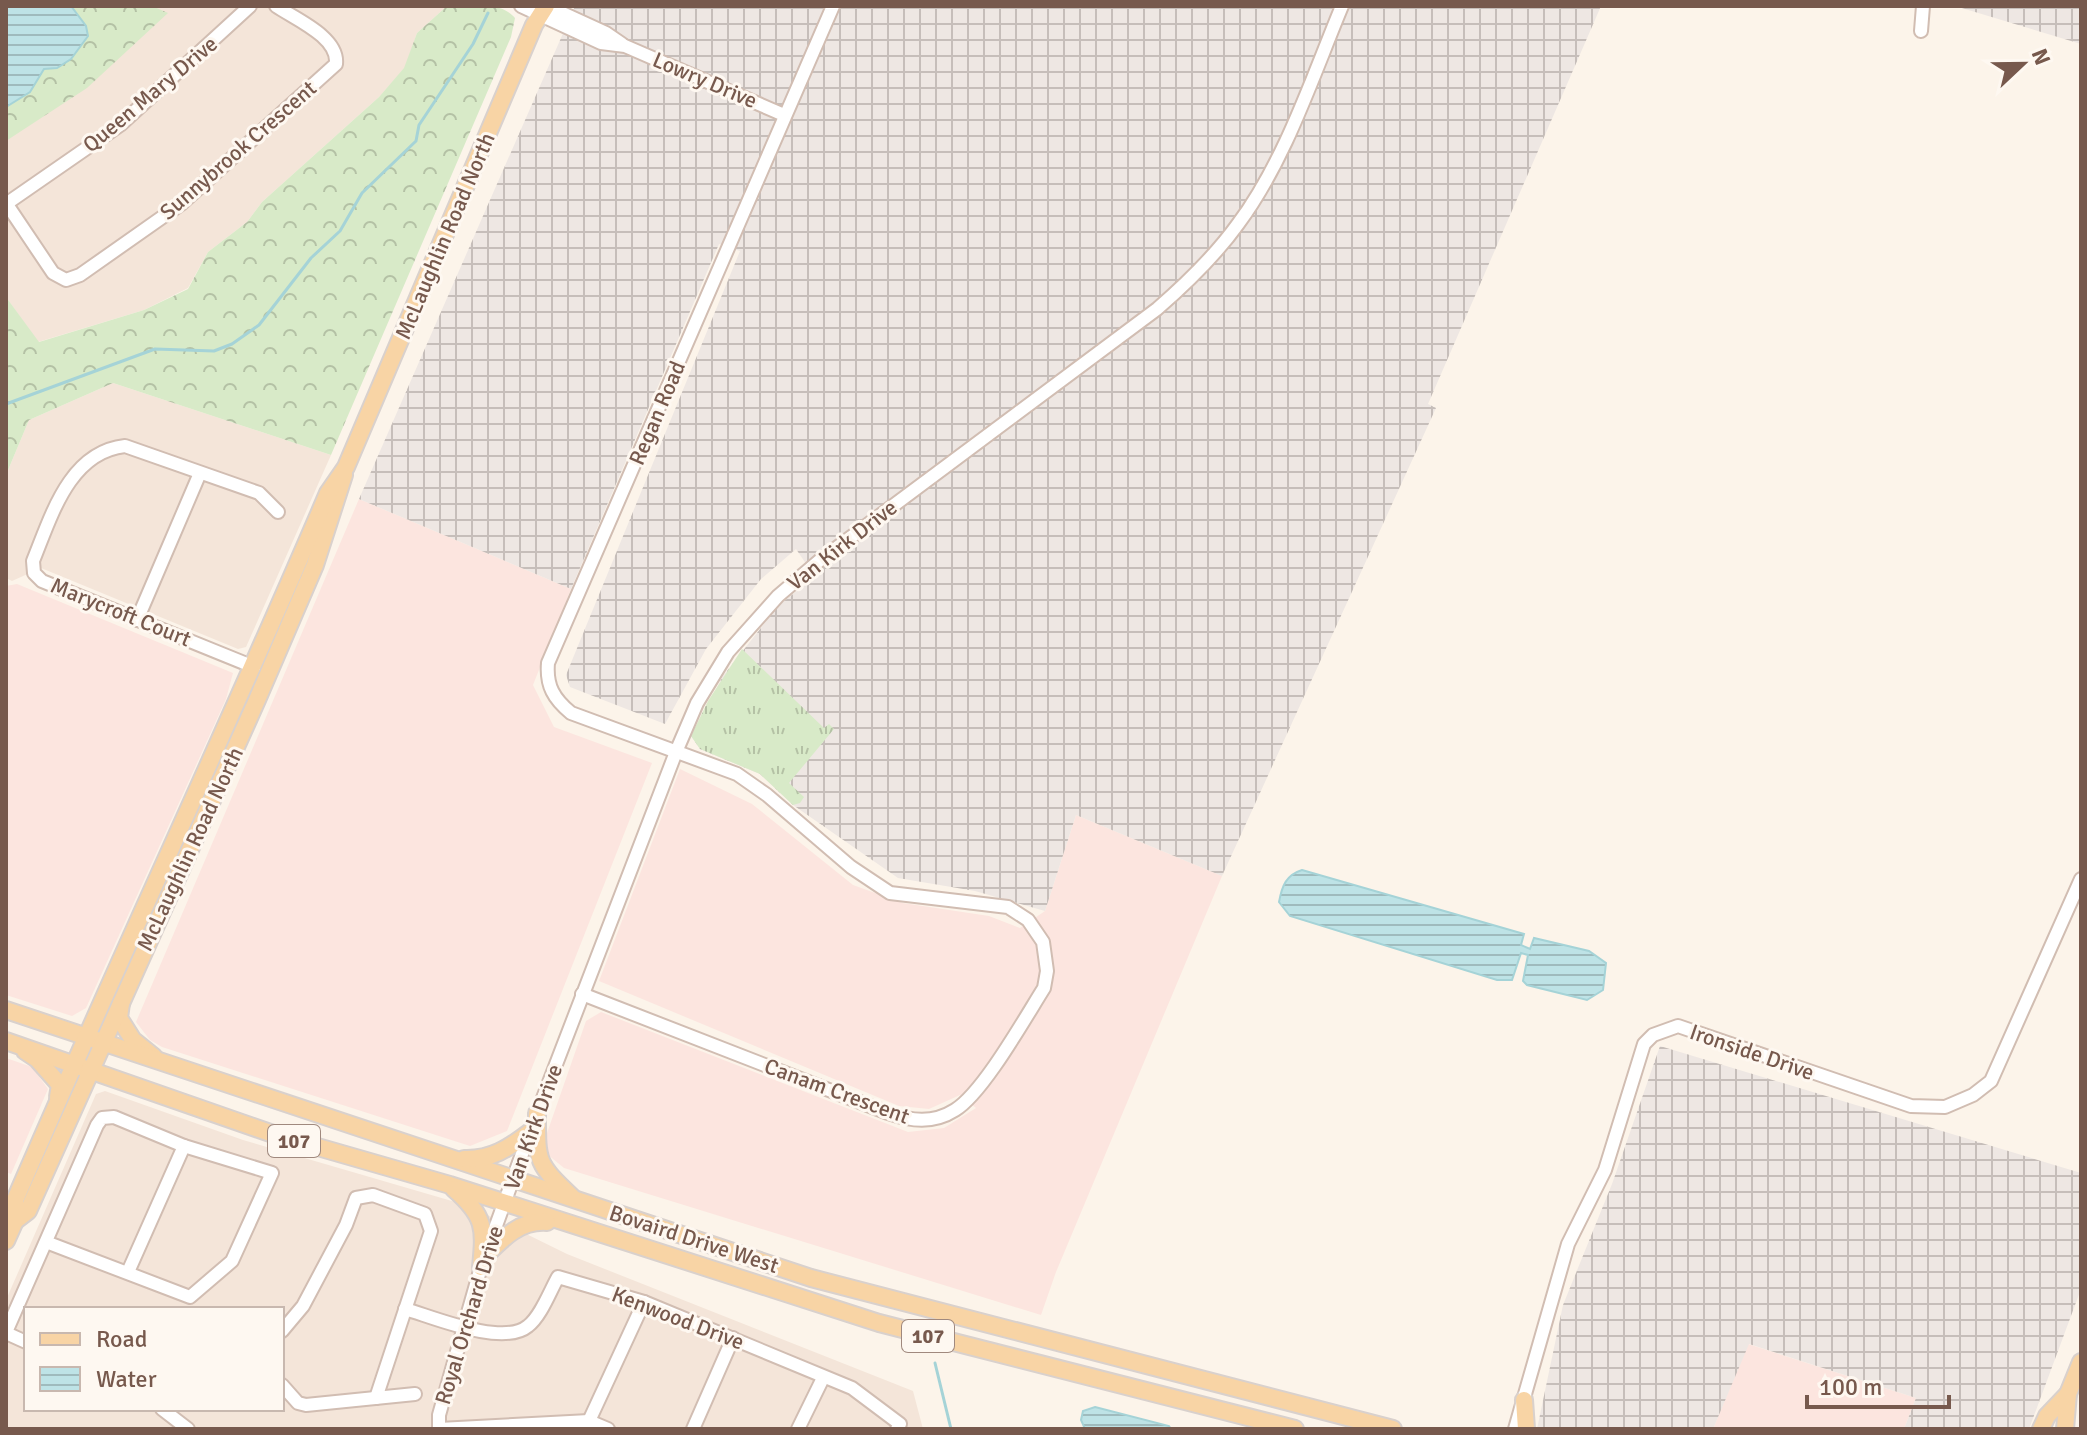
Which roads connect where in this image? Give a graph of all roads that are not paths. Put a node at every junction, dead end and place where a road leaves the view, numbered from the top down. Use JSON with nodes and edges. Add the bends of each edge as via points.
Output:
{"nodes":[{"id":1,"x":250,"y":6,"type":"edge"},
{"id":2,"x":276,"y":6,"type":"edge"},
{"id":3,"x":521,"y":6,"type":"edge"},
{"id":4,"x":833,"y":6,"type":"edge"},
{"id":5,"x":1342,"y":6,"type":"edge"},
{"id":6,"x":1923,"y":6,"type":"edge"},
{"id":7,"x":544,"y":9,"type":"edge"},
{"id":8,"x":1921,"y":31,"type":"dead end"},
{"id":9,"x":784,"y":115,"type":"junction"},
{"id":10,"x":6,"y":204,"type":"edge"},
{"id":11,"x":346,"y":467,"type":"junction"},
{"id":12,"x":200,"y":473,"type":"junction"},
{"id":13,"x":278,"y":512,"type":"dead end"},
{"id":14,"x":137,"y":620,"type":"junction"},
{"id":15,"x":254,"y":667,"type":"junction"},
{"id":16,"x":676,"y":752,"type":"junction"},
{"id":17,"x":190,"y":810,"type":"junction"},
{"id":18,"x":194,"y":838,"type":"junction"},
{"id":19,"x":2081,"y":879,"type":"edge"},
{"id":20,"x":126,"y":987,"type":"junction"},
{"id":21,"x":582,"y":994,"type":"junction"},
{"id":22,"x":6,"y":1010,"type":"edge"},
{"id":23,"x":8,"y":1041,"type":"edge"},
{"id":24,"x":93,"y":1041,"type":"junction"},
{"id":25,"x":165,"y":1066,"type":"junction"},
{"id":26,"x":82,"y":1067,"type":"junction"},
{"id":27,"x":537,"y":1113,"type":"junction"},
{"id":28,"x":51,"y":1117,"type":"junction"},
{"id":29,"x":530,"y":1132,"type":"junction"},
{"id":30,"x":184,"y":1146,"type":"junction"},
{"id":31,"x":445,"y":1159,"type":"junction"},
{"id":32,"x":513,"y":1179,"type":"junction"},
{"id":33,"x":450,"y":1185,"type":"junction"},
{"id":34,"x":576,"y":1201,"type":"junction"},
{"id":35,"x":505,"y":1203,"type":"junction"},
{"id":36,"x":15,"y":1221,"type":"junction"},
{"id":37,"x":567,"y":1223,"type":"junction"},
{"id":38,"x":6,"y":1241,"type":"edge"},
{"id":39,"x":46,"y":1242,"type":"junction"},
{"id":40,"x":483,"y":1261,"type":"junction"},
{"id":41,"x":128,"y":1272,"type":"junction"},
{"id":42,"x":644,"y":1302,"type":"junction"},
{"id":43,"x":405,"y":1309,"type":"junction"},
{"id":44,"x":462,"y":1326,"type":"junction"},
{"id":45,"x":284,"y":1329,"type":"edge"},
{"id":46,"x":6,"y":1333,"type":"edge"},
{"id":47,"x":733,"y":1338,"type":"junction"},
{"id":48,"x":2081,"y":1362,"type":"edge"},
{"id":49,"x":823,"y":1378,"type":"junction"},
{"id":50,"x":284,"y":1387,"type":"edge"},
{"id":51,"x":415,"y":1394,"type":"dead end"},
{"id":52,"x":2068,"y":1394,"type":"junction"},
{"id":53,"x":376,"y":1398,"type":"junction"},
{"id":54,"x":1524,"y":1400,"type":"junction"},
{"id":55,"x":165,"y":1411,"type":"edge"},
{"id":56,"x":589,"y":1421,"type":"junction"},
{"id":57,"x":188,"y":1429,"type":"edge"},
{"id":58,"x":439,"y":1429,"type":"edge"},
{"id":59,"x":608,"y":1429,"type":"edge"},
{"id":60,"x":693,"y":1429,"type":"edge"},
{"id":61,"x":798,"y":1429,"type":"edge"},
{"id":62,"x":897,"y":1429,"type":"edge"},
{"id":63,"x":1295,"y":1429,"type":"edge"},
{"id":64,"x":1393,"y":1429,"type":"edge"},
{"id":65,"x":1515,"y":1429,"type":"edge"},
{"id":66,"x":1526,"y":1429,"type":"edge"},
{"id":67,"x":2041,"y":1429,"type":"edge"},
{"id":68,"x":2065,"y":1429,"type":"edge"}],
"edges":[{"from":1,"to":10,"type":"street","name":"Queen Mary Drive","via":[[120,125]]},
{"from":2,"to":10,"type":"street","name":"Sunnybrook Crescent","via":[[333,45],[336,64],[170,213],[66,280],[53,273]]},
{"from":3,"to":7,"type":"street","name":"Lowry Drive"},
{"from":4,"to":9,"type":"street","name":"Regan Road"},
{"from":5,"to":16,"type":"street","name":"Van Kirk Drive","via":[[1262,186],[1194,277],[785,589],[728,652]]},
{"from":6,"to":8,"type":"street"},
{"from":7,"to":9,"type":"street","name":"Lowry Drive","via":[[601,43],[625,46]]},
{"from":7,"to":11,"type":"main road","name":"McLaughlin Road North"},
{"from":9,"to":16,"type":"street","name":"Regan Road","via":[[548,663],[549,688],[571,713]]},
{"from":11,"to":15,"type":"main road","name":"McLaughlin Road North","via":[[328,493]]},
{"from":11,"to":18,"type":"main road","name":"McLaughlin Road North","via":[[315,565]]},
{"from":12,"to":13,"type":"street","name":"Marycroft Court","via":[[259,493]]},
{"from":12,"to":14,"type":"street"},
{"from":12,"to":14,"type":"street","name":"Marycroft Court","via":[[117,447],[91,460],[69,480],[49,522],[33,561],[34,573]]},
{"from":14,"to":15,"type":"street","name":"Marycroft Court"},
{"from":15,"to":17,"type":"main road","name":"McLaughlin Road North"},
{"from":16,"to":21,"type":"street","name":"Van Kirk Drive"},
{"from":16,"to":21,"type":"street","name":"Canam Crescent","via":[[737,774],[890,893],[994,903],[1018,913],[1043,942],[1044,988],[973,1094],[955,1110],[919,1122]]},
{"from":17,"to":18,"type":"main road"},
{"from":17,"to":24,"type":"main road","name":"McLaughlin Road North"},
{"from":18,"to":20,"type":"main road","name":"McLaughlin Road North"},
{"from":19,"to":54,"type":"street","name":"Ironside Drive","via":[[1991,1081],[1960,1103],[1928,1109],[1911,1106],[1678,1026],[1653,1035],[1644,1044],[1605,1170],[1568,1244]]},
{"from":20,"to":24,"type":"main road","name":"McLaughlin Road North"},
{"from":20,"to":25,"type":"main road","via":[[119,1018],[133,1040]]},
{"from":21,"to":27,"type":"street","name":"Van Kirk Drive"},
{"from":22,"to":24,"type":"main road","name":"Bovaird Drive West","number":"107"},
{"from":23,"to":26,"type":"main road","name":"Bovaird Drive West","number":"107"},
{"from":23,"to":28,"type":"main road","via":[[37,1059],[60,1085]]},
{"from":24,"to":25,"type":"main road","name":"Bovaird Drive West","number":"107"},
{"from":24,"to":26,"type":"main road","name":"McLaughlin Road North"},
{"from":25,"to":31,"type":"main road","name":"Bovaird Drive West","number":"107"},
{"from":26,"to":28,"type":"main road","name":"McLaughlin Road North"},
{"from":26,"to":33,"type":"main road","name":"Bovaird Drive West","number":"107","via":[[276,1135]]},
{"from":26,"to":36,"type":"main road","name":"McLaughlin Road North","via":[[28,1211]]},
{"from":27,"to":29,"type":"street","name":"Van Kirk Drive"},
{"from":27,"to":34,"type":"main road","via":[[543,1169]]},
{"from":28,"to":36,"type":"main road","name":"McLaughlin Road North","via":[[15,1200]]},
{"from":29,"to":31,"type":"main road","via":[[482,1160]]},
{"from":29,"to":32,"type":"street","name":"Van Kirk Drive"},
{"from":30,"to":39,"type":"street","via":[[114,1117],[102,1118]]},
{"from":30,"to":41,"type":"street"},
{"from":30,"to":41,"type":"street","via":[[272,1173],[261,1203],[232,1261],[190,1297]]},
{"from":31,"to":32,"type":"main road","name":"Bovaird Drive West","number":"107"},
{"from":32,"to":34,"type":"main road","name":"Bovaird Drive West","number":"107"},
{"from":32,"to":35,"type":"street","name":"Van Kirk Drive"},
{"from":33,"to":35,"type":"main road","name":"Bovaird Drive West","number":"107"},
{"from":33,"to":40,"type":"main road","via":[[473,1206],[482,1223]]},
{"from":34,"to":64,"type":"main road","name":"Bovaird Drive West","number":"107","via":[[811,1278]]},
{"from":35,"to":37,"type":"main road","name":"Bovaird Drive West","number":"107"},
{"from":35,"to":40,"type":"street","name":"Royal Orchard Drive"},
{"from":36,"to":38,"type":"main road","name":"McLaughlin Road North"},
{"from":37,"to":40,"type":"main road","via":[[534,1221],[506,1235]]},
{"from":37,"to":63,"type":"main road","name":"Bovaird Drive West","number":"107","via":[[890,1326]]},
{"from":39,"to":41,"type":"street"},
{"from":39,"to":46,"type":"street"},
{"from":40,"to":44,"type":"street","name":"Royal Orchard Drive"},
{"from":42,"to":44,"type":"street","name":"Kenwood Drive","via":[[558,1277],[530,1325],[516,1332],[489,1333]]},
{"from":42,"to":47,"type":"street","name":"Kenwood Drive"},
{"from":42,"to":56,"type":"street"},
{"from":43,"to":44,"type":"street"},
{"from":43,"to":45,"type":"street","via":[[430,1222],[421,1212],[364,1194],[354,1201],[344,1230],[298,1314]]},
{"from":43,"to":53,"type":"street"},
{"from":44,"to":58,"type":"street","name":"Royal Orchard Drive"},
{"from":47,"to":49,"type":"street","name":"Kenwood Drive"},
{"from":47,"to":60,"type":"street"},
{"from":48,"to":52,"type":"main road"},
{"from":49,"to":61,"type":"street"},
{"from":49,"to":62,"type":"street","name":"Kenwood Drive","via":[[852,1388],[900,1424]]},
{"from":50,"to":53,"type":"street","via":[[304,1405]]},
{"from":51,"to":53,"type":"street"},
{"from":52,"to":67,"type":"main road"},
{"from":52,"to":68,"type":"main road"},
{"from":54,"to":65,"type":"street","name":"Ironside Drive"},
{"from":54,"to":66,"type":"main road"},
{"from":55,"to":57,"type":"street"},
{"from":56,"to":58,"type":"street"},
{"from":56,"to":59,"type":"street"}]}
